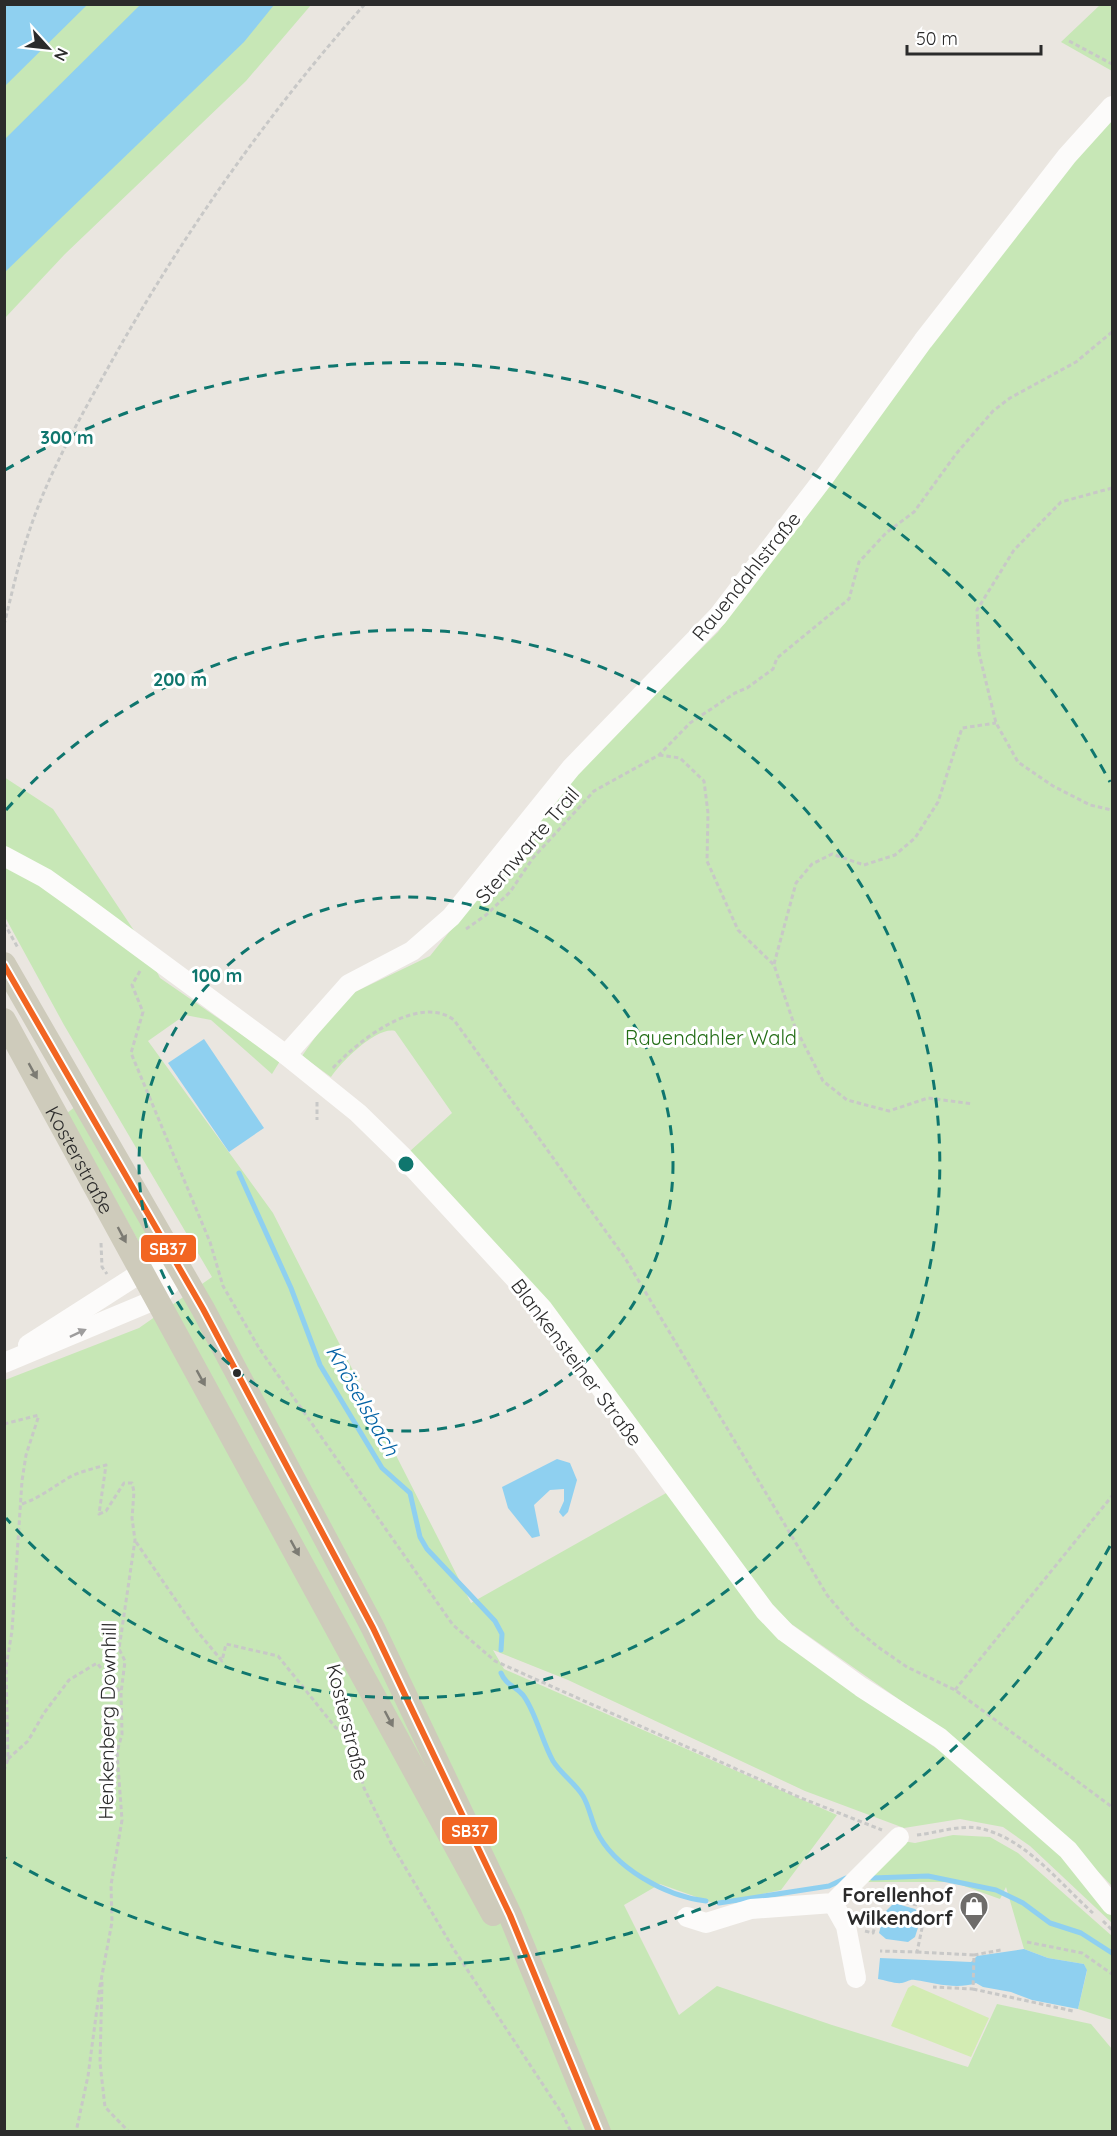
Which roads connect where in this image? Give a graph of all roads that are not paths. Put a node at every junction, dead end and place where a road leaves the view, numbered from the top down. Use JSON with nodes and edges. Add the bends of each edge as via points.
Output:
{"nodes":[{"id":1,"x":1113,"y":106,"type":"edge"},
{"id":2,"x":4,"y":856,"type":"edge"},
{"id":3,"x":4,"y":963,"type":"edge"},
{"id":4,"x":4,"y":1020,"type":"edge"},
{"id":5,"x":286,"y":1054,"type":"junction"},
{"id":6,"x":181,"y":1271,"type":"junction"},
{"id":7,"x":142,"y":1272,"type":"junction"},
{"id":8,"x":157,"y":1299,"type":"junction"},
{"id":9,"x":4,"y":1361,"type":"edge"},
{"id":10,"x":899,"y":1837,"type":"road end"},
{"id":11,"x":833,"y":1903,"type":"junction"},
{"id":12,"x":1113,"y":1905,"type":"edge"},
{"id":13,"x":687,"y":1917,"type":"dead end"},
{"id":14,"x":856,"y":1978,"type":"dead end"},
{"id":15,"x":557,"y":2032,"type":"junction"},
{"id":16,"x":600,"y":2132,"type":"edge"}],
"edges":[{"from":1,"to":5,"type":"street","name":"Rauendahlstraße","via":[[1067,156],[923,341],[718,616],[571,768],[451,917],[411,951],[349,984]]},
{"from":2,"to":5,"type":"street","name":"Blankensteiner Straße","via":[[80,903]]},
{"from":3,"to":6,"type":"main road","name":"Kosterstraße"},
{"from":4,"to":7,"type":"main road","name":"Kosterstraße","one_way":true},
{"from":5,"to":12,"type":"street","name":"Blankensteiner Straße","via":[[358,1113],[403,1157],[542,1308],[765,1611],[785,1632],[940,1738],[1068,1850]]},
{"from":6,"to":7,"type":"street"},
{"from":6,"to":8,"type":"street"},
{"from":6,"to":15,"type":"main road","name":"Kosterstraße","via":[[373,1628],[510,1915]]},
{"from":7,"to":8,"type":"main road","name":"Kosterstraße"},
{"from":7,"to":9,"type":"street"},
{"from":9,"to":8,"type":"street","one_way":true},
{"from":8,"to":15,"type":"main road","name":"Kosterstraße","one_way":true},
{"from":10,"to":11,"type":"street"},
{"from":11,"to":13,"type":"street","via":[[752,1909],[706,1923]]},
{"from":11,"to":14,"type":"street","via":[[846,1926]]},
{"from":15,"to":16,"type":"main road","name":"Kosterstraße"}]}
